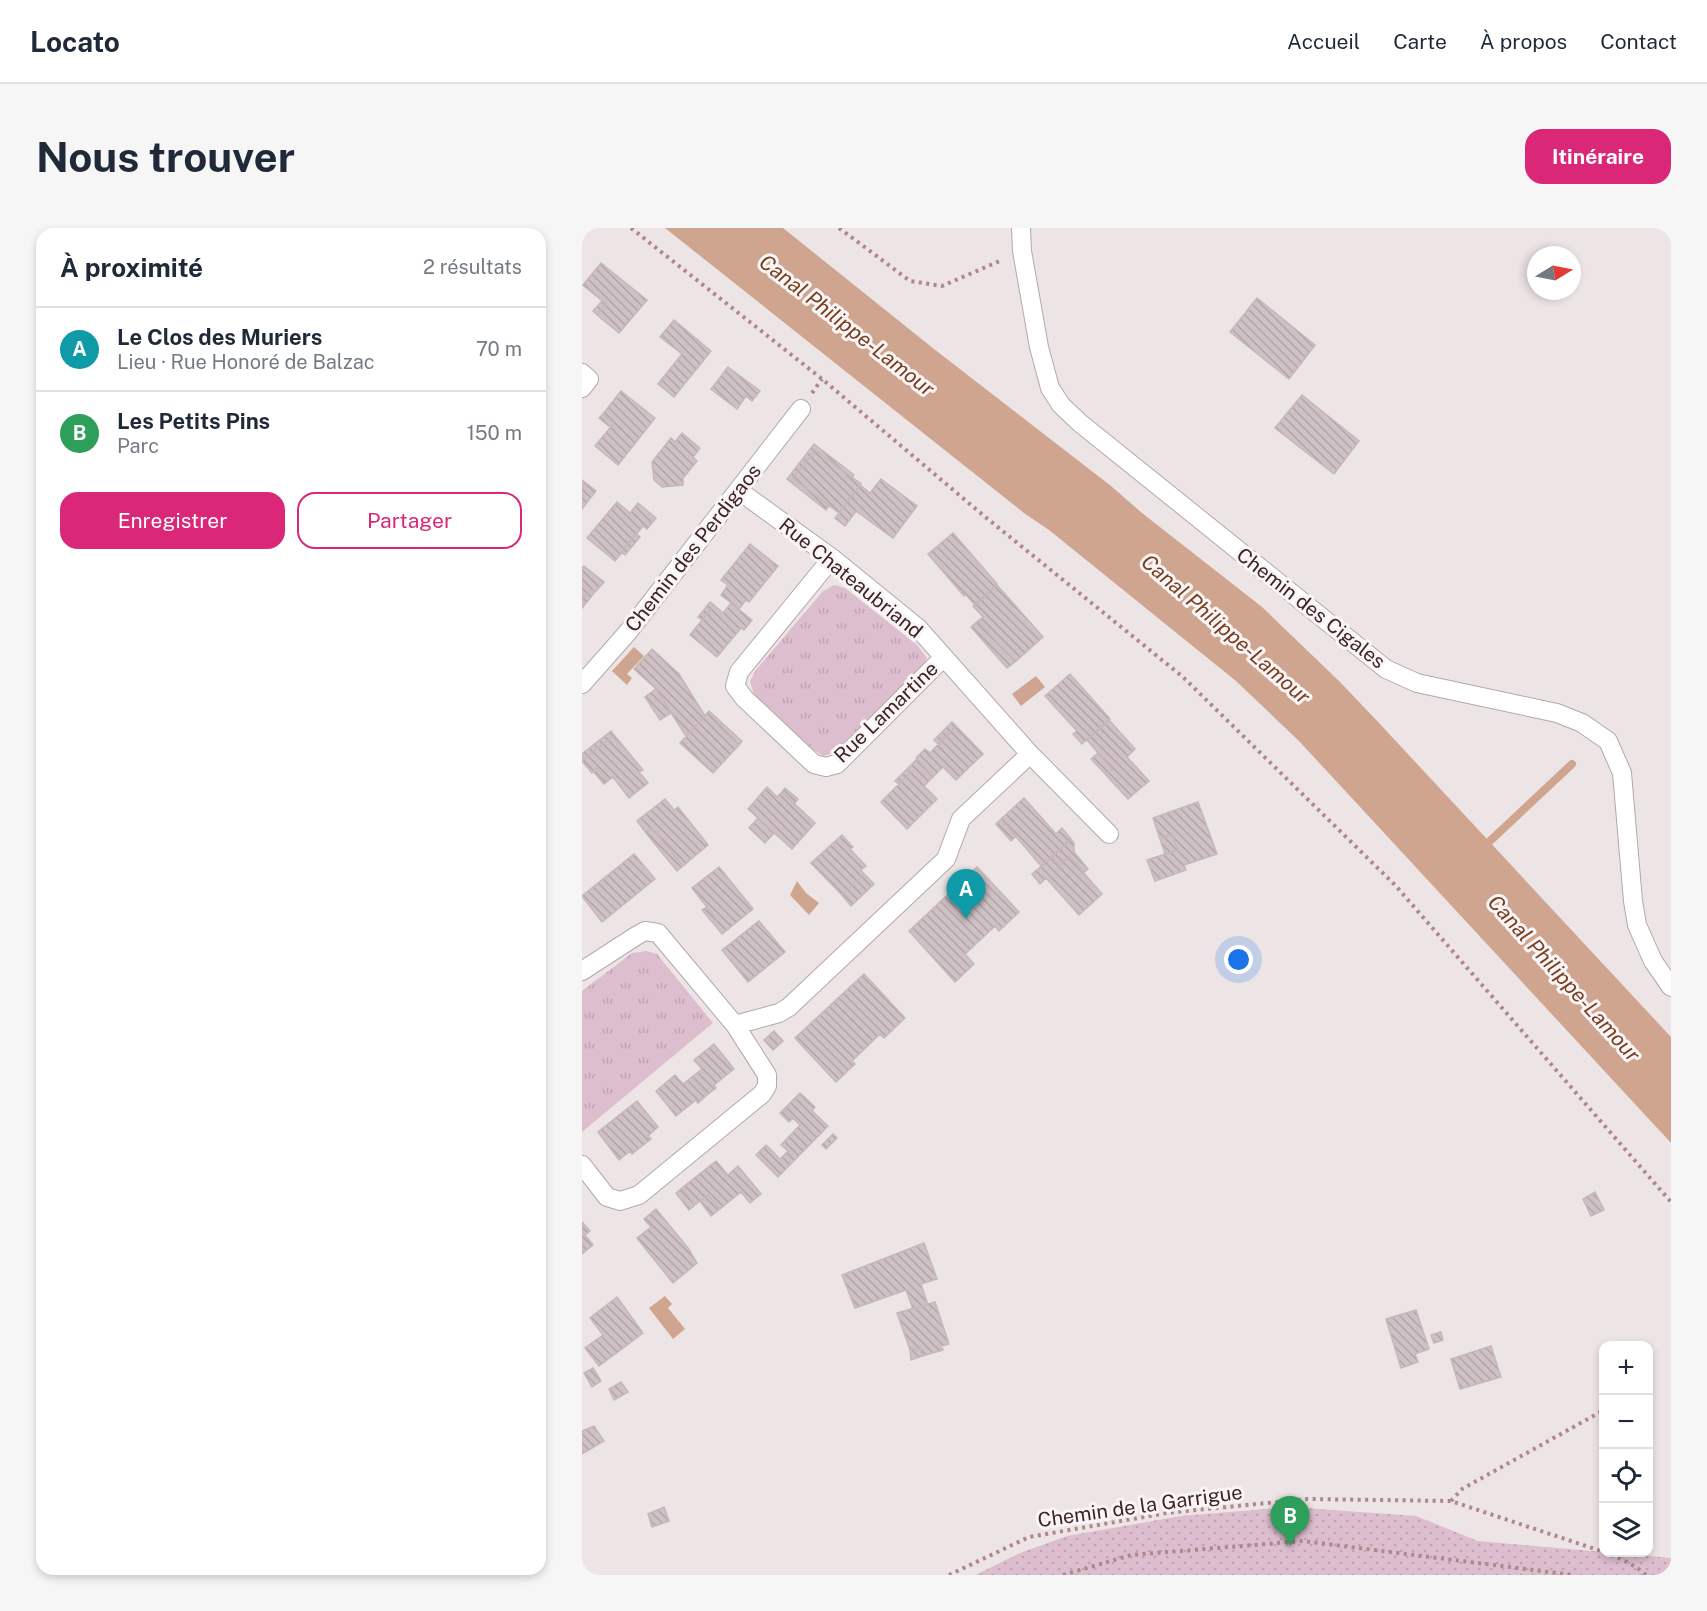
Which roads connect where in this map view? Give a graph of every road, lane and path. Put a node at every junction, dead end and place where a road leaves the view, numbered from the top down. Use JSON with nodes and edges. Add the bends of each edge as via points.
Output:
{"nodes":[{"id":1,"x":631,"y":228,"type":"edge"},
{"id":2,"x":839,"y":228,"type":"edge"},
{"id":3,"x":1021,"y":228,"type":"edge"},
{"id":4,"x":1023,"y":251,"type":"junction"},
{"id":5,"x":582,"y":373,"type":"edge"},
{"id":6,"x":582,"y":388,"type":"edge"},
{"id":7,"x":801,"y":409,"type":"dead end"},
{"id":8,"x":738,"y":490,"type":"junction"},
{"id":9,"x":832,"y":558,"type":"junction"},
{"id":10,"x":943,"y":658,"type":"junction"},
{"id":11,"x":582,"y":684,"type":"edge"},
{"id":12,"x":1030,"y":754,"type":"junction"},
{"id":13,"x":1109,"y":834,"type":"dead end"},
{"id":14,"x":582,"y":971,"type":"edge"},
{"id":15,"x":1671,"y":987,"type":"edge"},
{"id":16,"x":735,"y":1025,"type":"junction"},
{"id":17,"x":582,"y":1166,"type":"edge"},
{"id":18,"x":1671,"y":1202,"type":"edge"},
{"id":19,"x":1599,"y":1413,"type":"edge"},
{"id":20,"x":1451,"y":1501,"type":"junction"},
{"id":21,"x":1599,"y":1550,"type":"edge"},
{"id":22,"x":1618,"y":1557,"type":"edge"},
{"id":23,"x":949,"y":1575,"type":"edge"},
{"id":24,"x":1062,"y":1575,"type":"edge"},
{"id":25,"x":1573,"y":1575,"type":"edge"},
{"id":26,"x":1646,"y":1575,"type":"edge"}],
"edges":[{"from":1,"to":18,"type":"path","via":[[822,379],[1183,677],[1395,885]]},
{"from":2,"to":4,"type":"path","via":[[910,280],[942,286]]},
{"from":3,"to":4,"type":"street","name":"Chemin des Cigales"},
{"from":4,"to":15,"type":"street","name":"Chemin des Cigales","via":[[1050,388],[1080,423],[1386,669],[1417,683],[1557,713],[1582,723],[1608,741],[1622,773],[1637,925],[1653,961]]},
{"from":5,"to":6,"type":"street","via":[[589,380]]},
{"from":7,"to":8,"type":"street","name":"Chemin des Perdigaos"},
{"from":8,"to":9,"type":"street","name":"Rue Chateaubriand"},
{"from":8,"to":11,"type":"street","name":"Chemin des Perdigaos","via":[[628,632]]},
{"from":9,"to":10,"type":"street","name":"Rue Chateaubriand","via":[[918,628]]},
{"from":9,"to":10,"type":"street","name":"Rue Lamartine","via":[[740,672],[735,686],[814,764],[837,764]]},
{"from":10,"to":12,"type":"street","name":"Rue Chateaubriand"},
{"from":12,"to":13,"type":"street","name":"Rue Chateaubriand"},
{"from":12,"to":16,"type":"street","via":[[961,819],[946,860],[789,1007]]},
{"from":14,"to":16,"type":"street","via":[[645,931],[658,933]]},
{"from":16,"to":17,"type":"street","via":[[766,1075],[767,1086],[762,1094],[639,1195],[620,1201],[607,1197]]},
{"from":19,"to":20,"type":"path","via":[[1462,1490]]},
{"from":20,"to":21,"type":"path","name":"Chemin de la Garrigue"},
{"from":20,"to":23,"type":"path","name":"Chemin de la Garrigue","via":[[1307,1499],[1167,1513],[1029,1537]]},
{"from":22,"to":26,"type":"path","name":"Chemin de la Garrigue"},
{"from":24,"to":25,"type":"path","via":[[1131,1555],[1303,1541]]}]}
